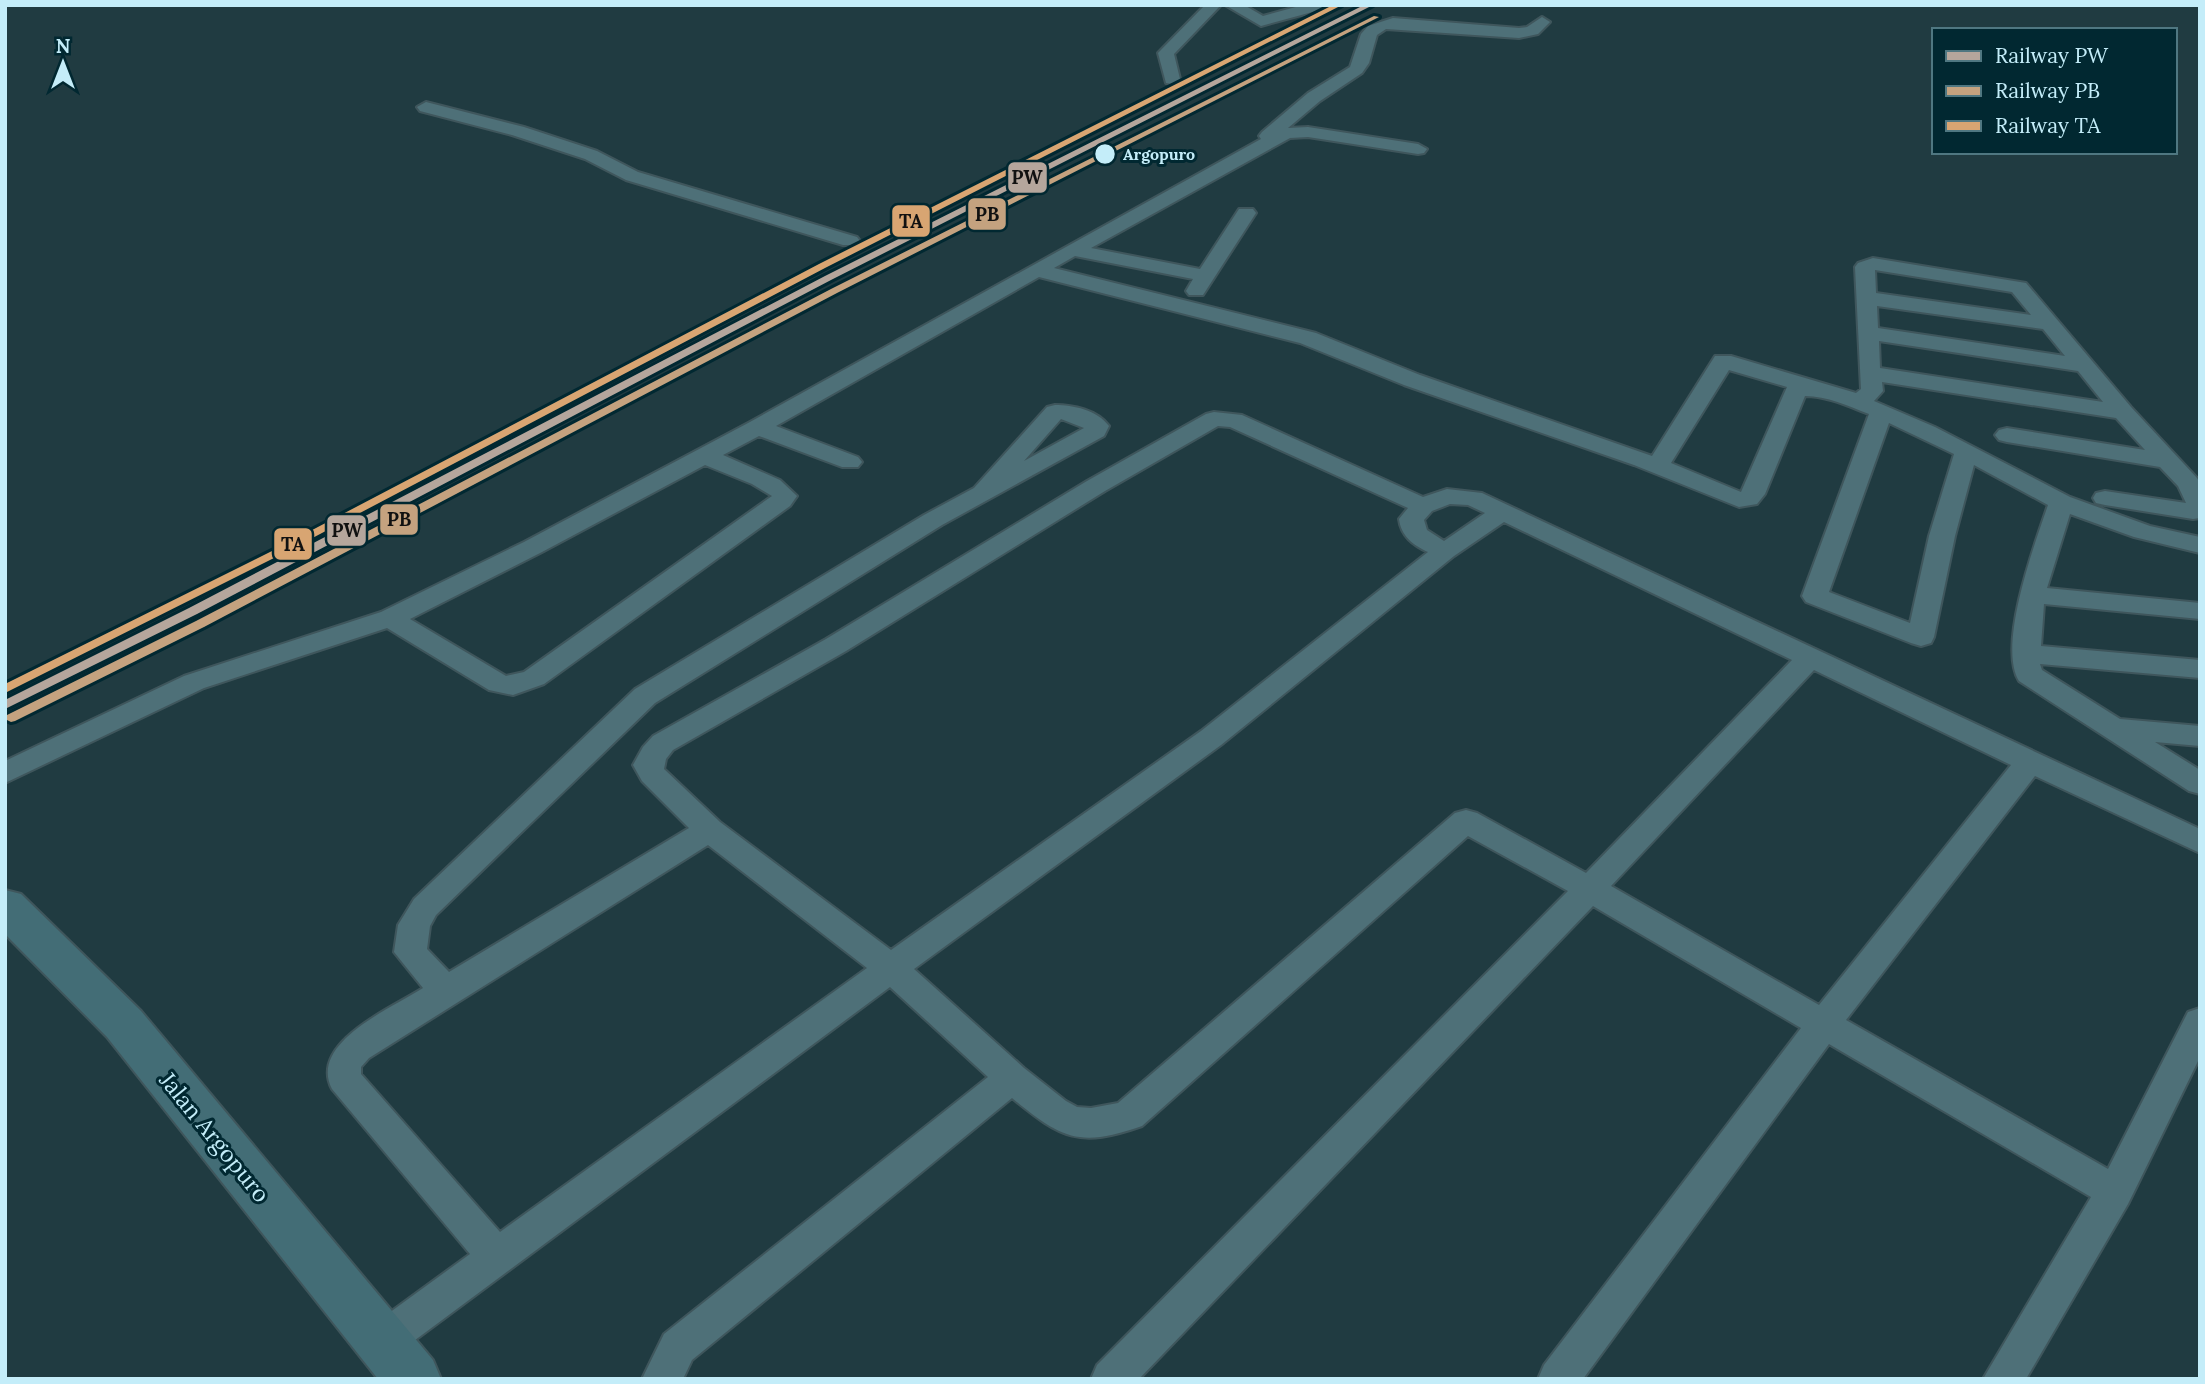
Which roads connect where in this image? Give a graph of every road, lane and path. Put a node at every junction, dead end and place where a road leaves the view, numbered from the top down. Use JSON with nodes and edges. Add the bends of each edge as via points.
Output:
{"nodes":[{"id":1,"x":1213,"y":5,"type":"edge"},
{"id":2,"x":1232,"y":5,"type":"edge"},
{"id":3,"x":1322,"y":5,"type":"edge"},
{"id":4,"x":1542,"y":22,"type":"dead end"},
{"id":5,"x":1172,"y":79,"type":"dead end"},
{"id":6,"x":426,"y":107,"type":"dead end"},
{"id":7,"x":1418,"y":149,"type":"dead end"},
{"id":8,"x":1247,"y":154,"type":"junction"},
{"id":9,"x":1247,"y":213,"type":"dead end"},
{"id":10,"x":850,"y":242,"type":"dead end"},
{"id":11,"x":1073,"y":250,"type":"junction"},
{"id":12,"x":1036,"y":270,"type":"junction"},
{"id":13,"x":1207,"y":276,"type":"junction"},
{"id":14,"x":1865,"y":298,"type":"junction"},
{"id":15,"x":1184,"y":308,"type":"junction"},
{"id":16,"x":2050,"y":324,"type":"junction"},
{"id":17,"x":1867,"y":333,"type":"junction"},
{"id":18,"x":2085,"y":366,"type":"junction"},
{"id":19,"x":1869,"y":373,"type":"junction"},
{"id":20,"x":1814,"y":388,"type":"junction"},
{"id":21,"x":1870,"y":408,"type":"junction"},
{"id":22,"x":2123,"y":412,"type":"junction"},
{"id":23,"x":758,"y":427,"type":"junction"},
{"id":24,"x":2007,"y":435,"type":"dead end"},
{"id":25,"x":1966,"y":452,"type":"junction"},
{"id":26,"x":703,"y":456,"type":"junction"},
{"id":27,"x":2169,"y":461,"type":"junction"},
{"id":28,"x":850,"y":462,"type":"dead end"},
{"id":29,"x":1657,"y":466,"type":"junction"},
{"id":30,"x":983,"y":492,"type":"dead end"},
{"id":31,"x":2105,"y":498,"type":"dead end"},
{"id":32,"x":2061,"y":502,"type":"junction"},
{"id":33,"x":1423,"y":506,"type":"junction"},
{"id":34,"x":1503,"y":512,"type":"junction"},
{"id":35,"x":2200,"y":545,"type":"edge"},
{"id":36,"x":1445,"y":551,"type":"junction"},
{"id":37,"x":2032,"y":595,"type":"junction"},
{"id":38,"x":2200,"y":611,"type":"edge"},
{"id":39,"x":390,"y":618,"type":"junction"},
{"id":40,"x":2028,"y":654,"type":"junction"},
{"id":41,"x":1810,"y":658,"type":"junction"},
{"id":42,"x":2200,"y":669,"type":"edge"},
{"id":43,"x":2115,"y":729,"type":"junction"},
{"id":44,"x":2200,"y":736,"type":"edge"},
{"id":45,"x":2031,"y":761,"type":"junction"},
{"id":46,"x":5,"y":773,"type":"edge"},
{"id":47,"x":2200,"y":784,"type":"edge"},
{"id":48,"x":709,"y":830,"type":"junction"},
{"id":49,"x":2200,"y":842,"type":"edge"},
{"id":50,"x":1590,"y":889,"type":"junction"},
{"id":51,"x":5,"y":905,"type":"edge"},
{"id":52,"x":891,"y":968,"type":"junction"},
{"id":53,"x":446,"y":990,"type":"junction"},
{"id":54,"x":2200,"y":1022,"type":"edge"},
{"id":55,"x":1824,"y":1025,"type":"junction"},
{"id":56,"x":1012,"y":1078,"type":"junction"},
{"id":57,"x":2115,"y":1192,"type":"junction"},
{"id":58,"x":498,"y":1258,"type":"junction"},
{"id":59,"x":381,"y":1342,"type":"junction"},
{"id":60,"x":413,"y":1379,"type":"edge"},
{"id":61,"x":662,"y":1379,"type":"edge"},
{"id":62,"x":1111,"y":1379,"type":"edge"},
{"id":63,"x":1558,"y":1379,"type":"edge"},
{"id":64,"x":2003,"y":1379,"type":"edge"}],
"edges":[{"from":1,"to":5,"type":"street","via":[[1166,53]]},
{"from":2,"to":3,"type":"street","via":[[1261,21]]},
{"from":4,"to":8,"type":"street","via":[[1519,33],[1380,25],[1368,34],[1354,72],[1307,103]]},
{"from":6,"to":10,"type":"street","via":[[518,131],[591,155],[632,176]]},
{"from":7,"to":8,"type":"street","via":[[1299,132]]},
{"from":8,"to":11,"type":"street"},
{"from":9,"to":13,"type":"street"},
{"from":11,"to":12,"type":"street"},
{"from":11,"to":13,"type":"street"},
{"from":12,"to":15,"type":"street"},
{"from":12,"to":23,"type":"street"},
{"from":13,"to":15,"type":"street"},
{"from":14,"to":16,"type":"street"},
{"from":14,"to":16,"type":"street","via":[[1865,267],[1873,264],[2019,287]]},
{"from":14,"to":17,"type":"street"},
{"from":15,"to":29,"type":"street","via":[[1308,338],[1412,380]]},
{"from":16,"to":18,"type":"street"},
{"from":17,"to":18,"type":"street"},
{"from":17,"to":19,"type":"street"},
{"from":18,"to":22,"type":"street"},
{"from":19,"to":21,"type":"street"},
{"from":19,"to":22,"type":"street"},
{"from":20,"to":21,"type":"street"},
{"from":20,"to":29,"type":"street","via":[[1723,361]]},
{"from":20,"to":29,"type":"street","via":[[1796,390],[1748,499],[1739,500]]},
{"from":21,"to":25,"type":"street"},
{"from":21,"to":25,"type":"street","via":[[1815,596],[1921,637]]},
{"from":22,"to":27,"type":"street"},
{"from":23,"to":26,"type":"street"},
{"from":23,"to":28,"type":"street"},
{"from":24,"to":27,"type":"street"},
{"from":25,"to":32,"type":"street"},
{"from":26,"to":39,"type":"street"},
{"from":26,"to":39,"type":"street","via":[[769,484],[785,496],[534,678],[513,686],[499,684]]},
{"from":27,"to":31,"type":"street","via":[[2199,502],[2193,512]]},
{"from":30,"to":53,"type":"street","via":[[645,696],[425,907],[414,925],[410,952]]},
{"from":32,"to":35,"type":"street","via":[[2121,525]]},
{"from":32,"to":37,"type":"street"},
{"from":33,"to":34,"type":"street","via":[[1458,496]]},
{"from":33,"to":36,"type":"street","via":[[1411,519],[1413,529]]},
{"from":33,"to":48,"type":"street","via":[[1234,420],[1205,423],[663,744],[648,765],[652,774]]},
{"from":34,"to":36,"type":"street"},
{"from":34,"to":41,"type":"street"},
{"from":36,"to":52,"type":"street","via":[[1211,738]]},
{"from":37,"to":38,"type":"street"},
{"from":37,"to":40,"type":"street"},
{"from":39,"to":46,"type":"street","via":[[216,673]]},
{"from":40,"to":42,"type":"street"},
{"from":40,"to":43,"type":"street","via":[[2029,675]]},
{"from":41,"to":45,"type":"street"},
{"from":41,"to":50,"type":"street"},
{"from":43,"to":44,"type":"street"},
{"from":43,"to":47,"type":"street"},
{"from":45,"to":49,"type":"street"},
{"from":45,"to":55,"type":"street"},
{"from":48,"to":52,"type":"street"},
{"from":48,"to":53,"type":"street"},
{"from":50,"to":55,"type":"street"},
{"from":50,"to":56,"type":"street","via":[[1466,821],[1129,1115],[1100,1125],[1072,1124]]},
{"from":50,"to":62,"type":"street"},
{"from":51,"to":59,"type":"highway","name":"Jalan Argopuro","via":[[124,1024]]},
{"from":52,"to":56,"type":"street"},
{"from":52,"to":58,"type":"street"},
{"from":53,"to":58,"type":"street","via":[[358,1048],[342,1069],[344,1080]]},
{"from":54,"to":57,"type":"street"},
{"from":55,"to":57,"type":"street"},
{"from":55,"to":63,"type":"street"},
{"from":56,"to":61,"type":"street","via":[[678,1348]]},
{"from":57,"to":64,"type":"street"},
{"from":58,"to":59,"type":"street"},
{"from":59,"to":60,"type":"highway","name":"Jalan Argopuro"}]}
